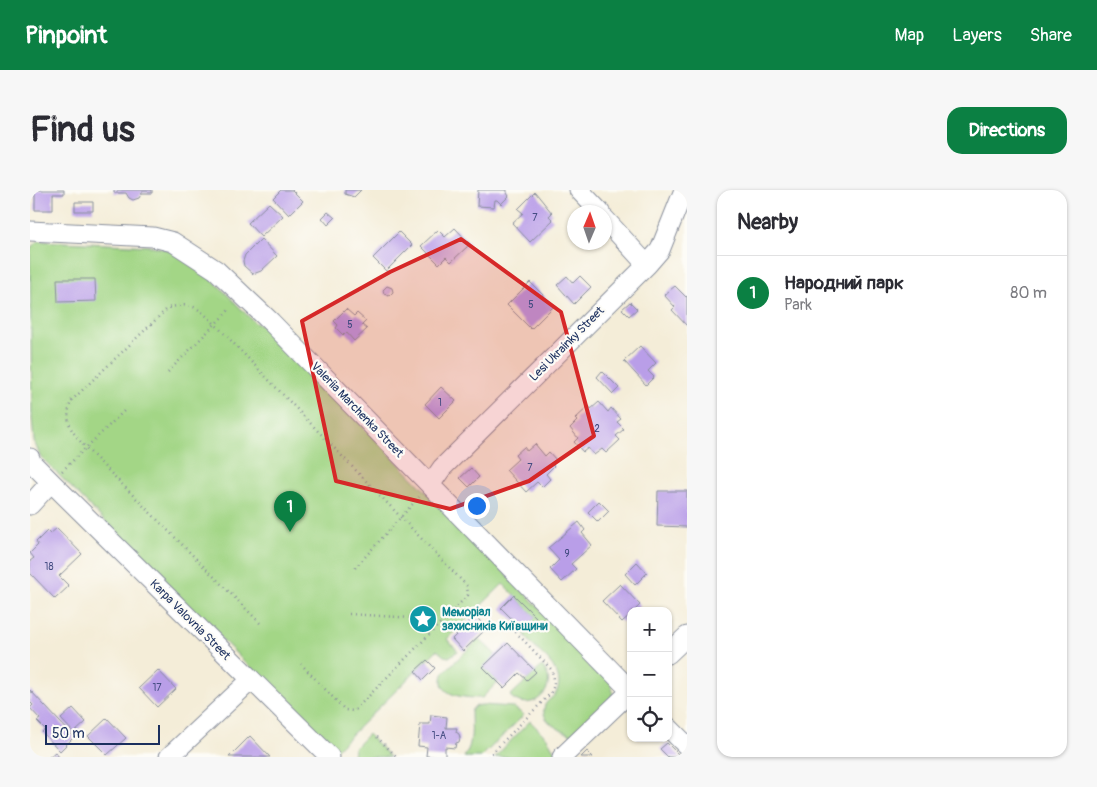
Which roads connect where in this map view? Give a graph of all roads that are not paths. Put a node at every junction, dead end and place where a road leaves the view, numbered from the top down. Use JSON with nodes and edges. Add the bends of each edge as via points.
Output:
{"nodes":[{"id":1,"x":579,"y":190,"type":"edge"},
{"id":2,"x":684,"y":190,"type":"edge"},
{"id":3,"x":593,"y":205,"type":"edge"},
{"id":4,"x":612,"y":227,"type":"edge"},
{"id":5,"x":30,"y":231,"type":"edge"},
{"id":6,"x":647,"y":265,"type":"junction"},
{"id":7,"x":30,"y":458,"type":"edge"},
{"id":8,"x":52,"y":482,"type":"junction"},
{"id":9,"x":430,"y":485,"type":"junction"},
{"id":10,"x":30,"y":505,"type":"edge"},
{"id":11,"x":687,"y":636,"type":"edge"},
{"id":12,"x":670,"y":652,"type":"edge"},
{"id":13,"x":251,"y":680,"type":"junction"},
{"id":14,"x":627,"y":687,"type":"edge"},
{"id":15,"x":627,"y":695,"type":"edge"},
{"id":16,"x":672,"y":731,"type":"edge"},
{"id":17,"x":687,"y":746,"type":"edge"},
{"id":18,"x":169,"y":757,"type":"edge"},
{"id":19,"x":330,"y":757,"type":"edge"},
{"id":20,"x":562,"y":757,"type":"edge"}],
"edges":[{"from":1,"to":3,"type":"street"},
{"from":2,"to":6,"type":"street","name":"Lesi Ukrainky Street","via":[[660,250]]},
{"from":4,"to":6,"type":"street"},
{"from":5,"to":9,"type":"street","name":"Valeriia Marchenka Street","via":[[153,237],[172,242],[216,270]]},
{"from":6,"to":9,"type":"street","name":"Lesi Ukrainky Street","via":[[442,468]]},
{"from":7,"to":8,"type":"street","name":"Karpa Valovnia Street"},
{"from":8,"to":10,"type":"street"},
{"from":8,"to":13,"type":"street","name":"Karpa Valovnia Street"},
{"from":9,"to":14,"type":"street","name":"Valeriia Marchenka Street"},
{"from":11,"to":12,"type":"street"},
{"from":13,"to":18,"type":"street"},
{"from":13,"to":19,"type":"street","name":"Karpa Valovnia Street"},
{"from":15,"to":20,"type":"street"},
{"from":16,"to":17,"type":"street"}]}
